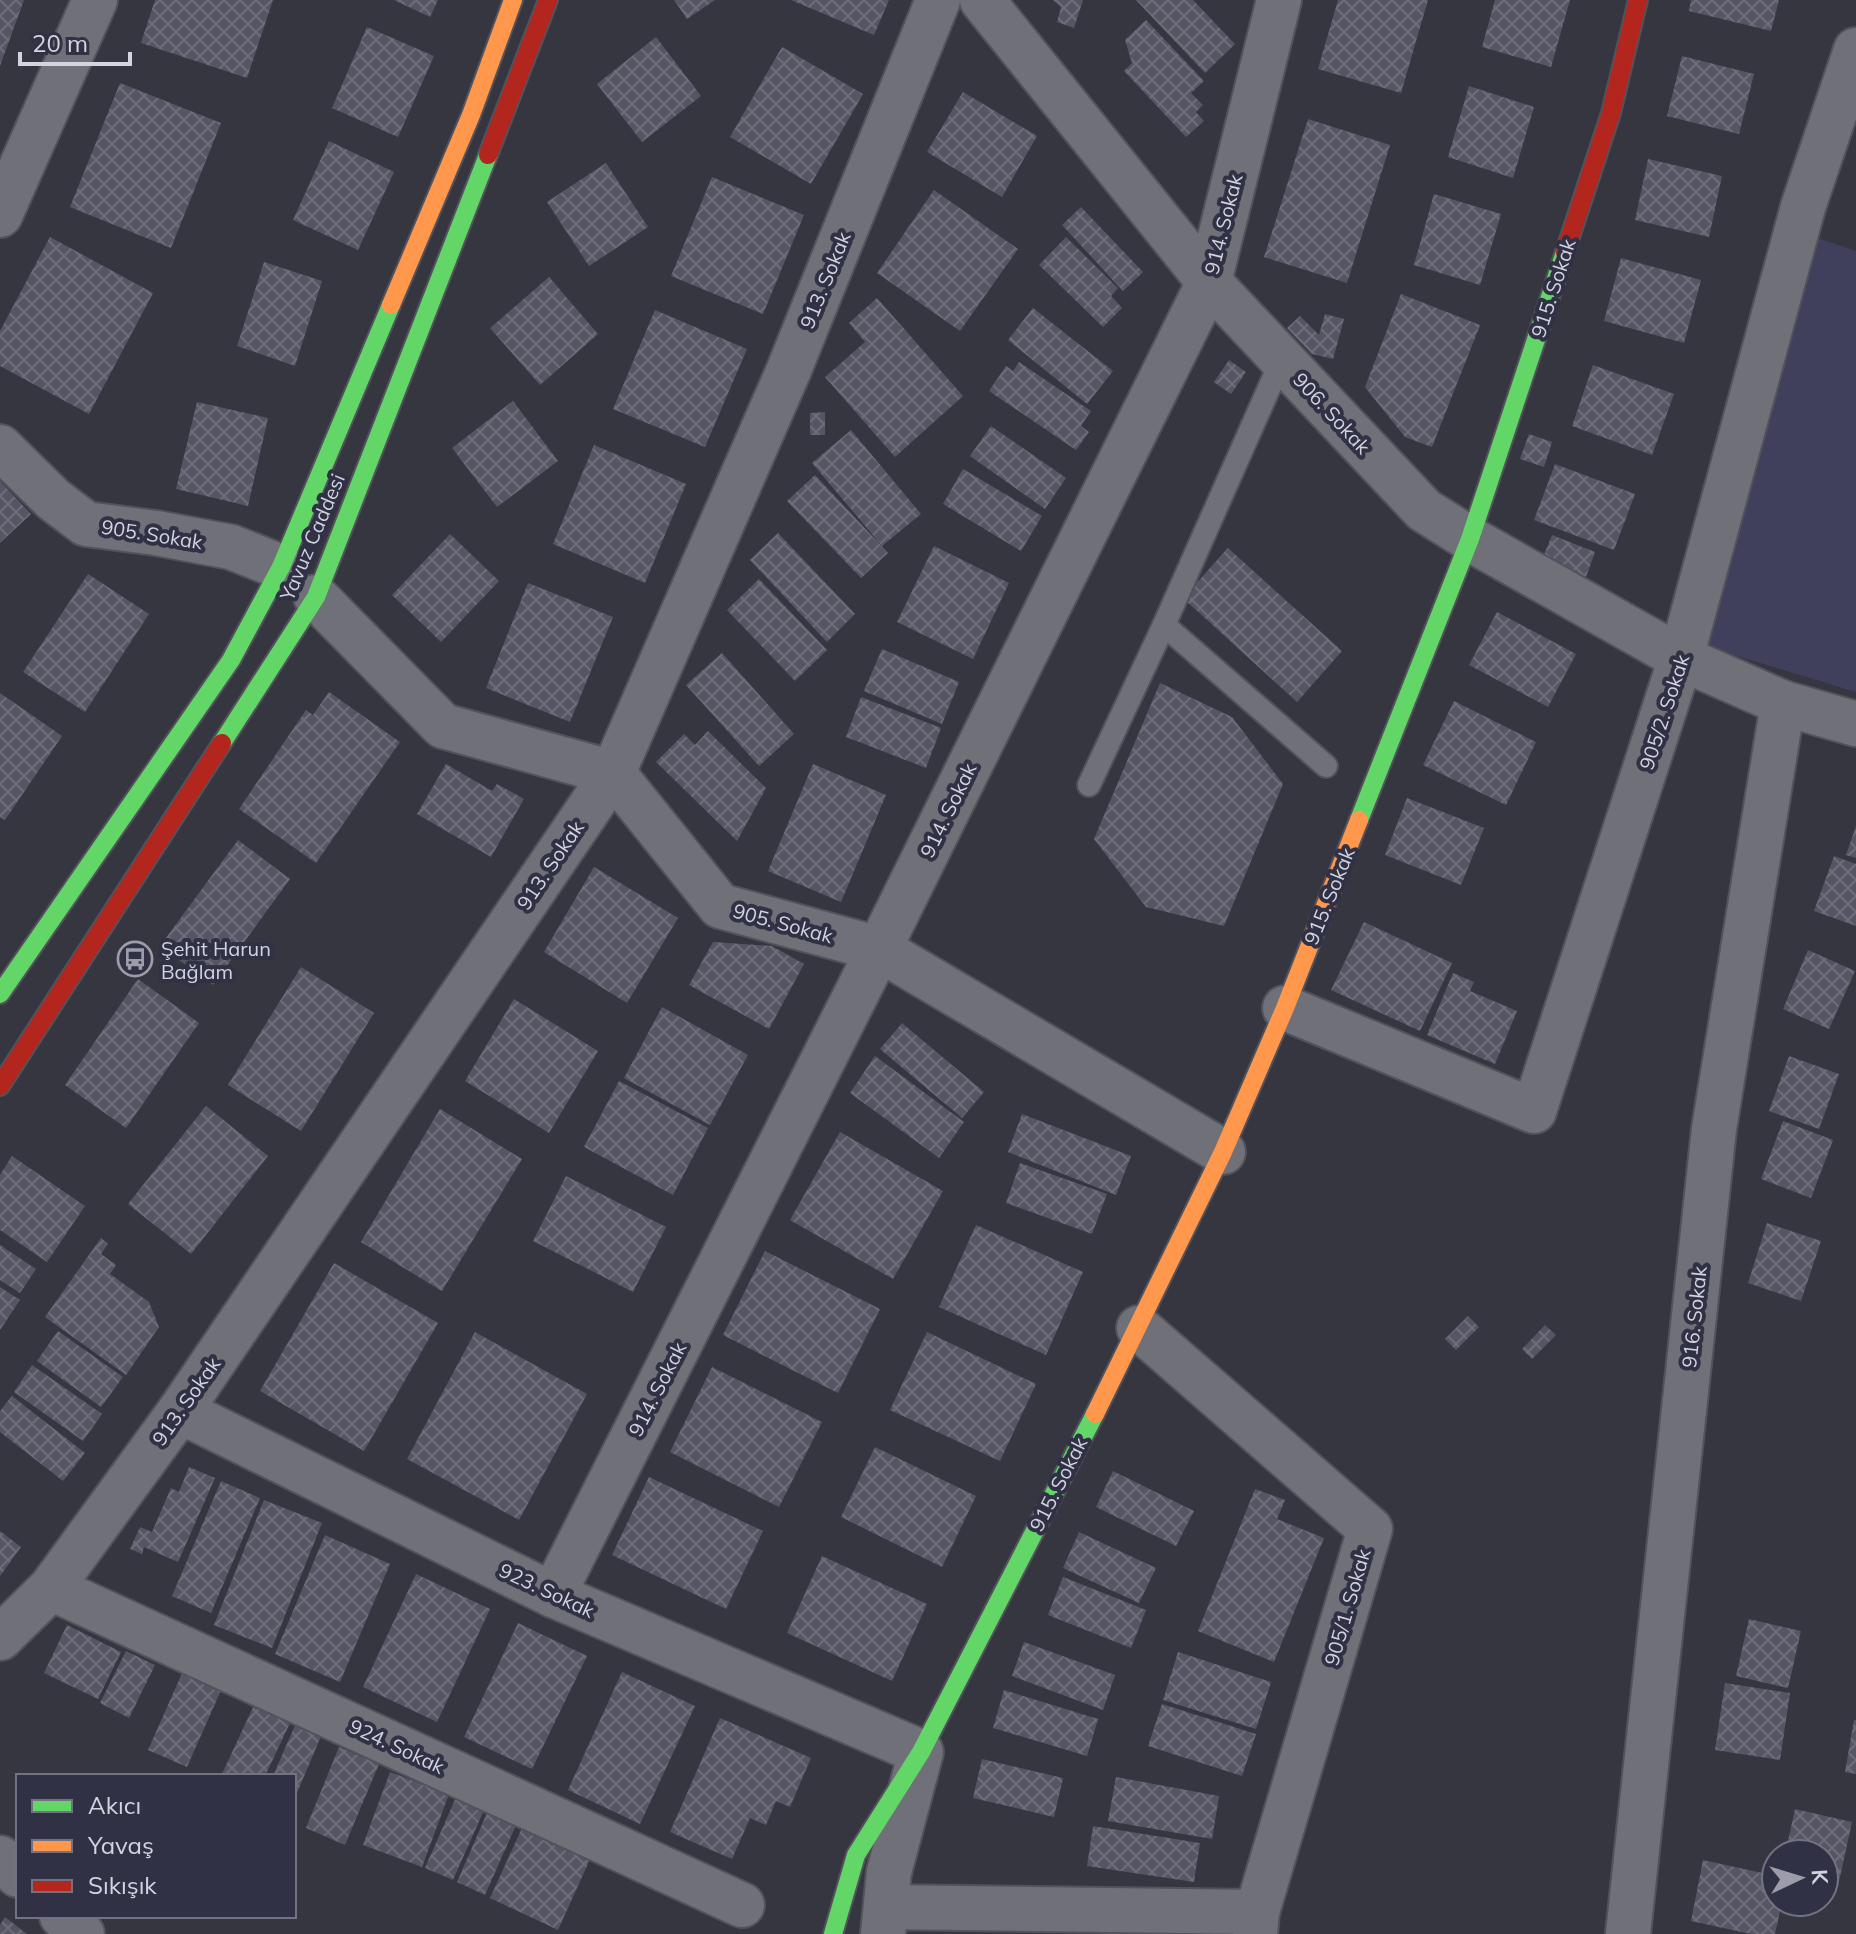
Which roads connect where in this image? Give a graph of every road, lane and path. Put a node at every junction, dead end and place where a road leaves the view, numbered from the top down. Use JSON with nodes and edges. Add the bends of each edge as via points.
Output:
{"nodes":[{"id":1,"x":95,"y":0,"type":"edge"},
{"id":2,"x":513,"y":0,"type":"edge"},
{"id":3,"x":548,"y":0,"type":"edge"},
{"id":4,"x":938,"y":0,"type":"edge"},
{"id":5,"x":982,"y":0,"type":"edge"},
{"id":6,"x":1279,"y":0,"type":"edge"},
{"id":7,"x":1638,"y":0,"type":"edge"},
{"id":8,"x":1856,"y":50,"type":"edge"},
{"id":9,"x":0,"y":215,"type":"edge"},
{"id":10,"x":1209,"y":282,"type":"junction"},
{"id":11,"x":1282,"y":359,"type":"junction"},
{"id":12,"x":0,"y":447,"type":"edge"},
{"id":13,"x":1470,"y":539,"type":"junction"},
{"id":14,"x":281,"y":567,"type":"junction"},
{"id":15,"x":316,"y":597,"type":"junction"},
{"id":16,"x":1164,"y":625,"type":"junction"},
{"id":17,"x":1681,"y":658,"type":"junction"},
{"id":18,"x":1783,"y":703,"type":"junction"},
{"id":19,"x":1856,"y":724,"type":"edge"},
{"id":20,"x":1326,"y":766,"type":"dead end"},
{"id":21,"x":613,"y":773,"type":"junction"},
{"id":22,"x":1089,"y":785,"type":"dead end"},
{"id":23,"x":879,"y":949,"type":"junction"},
{"id":24,"x":0,"y":994,"type":"edge"},
{"id":25,"x":1285,"y":1008,"type":"junction"},
{"id":26,"x":0,"y":1086,"type":"edge"},
{"id":27,"x":1223,"y":1152,"type":"junction"},
{"id":28,"x":1139,"y":1328,"type":"junction"},
{"id":29,"x":180,"y":1411,"type":"junction"},
{"id":30,"x":51,"y":1588,"type":"junction"},
{"id":31,"x":553,"y":1595,"type":"junction"},
{"id":32,"x":0,"y":1638,"type":"edge"},
{"id":33,"x":921,"y":1752,"type":"junction"},
{"id":34,"x":0,"y":1858,"type":"edge"},
{"id":35,"x":16,"y":1873,"type":"edge"},
{"id":36,"x":742,"y":1905,"type":"dead end"},
{"id":37,"x":64,"y":1918,"type":"edge"},
{"id":38,"x":885,"y":1921,"type":"edge"},
{"id":39,"x":1256,"y":1923,"type":"edge"},
{"id":40,"x":82,"y":1934,"type":"edge"},
{"id":41,"x":833,"y":1934,"type":"edge"},
{"id":42,"x":1628,"y":1934,"type":"edge"}],
"edges":[{"from":1,"to":9,"type":"street"},
{"from":2,"to":14,"type":"main road","name":"Yavuz Caddesi","via":[[471,115]]},
{"from":3,"to":15,"type":"main road","name":"Yavuz Caddesi"},
{"from":4,"to":21,"type":"street","name":"913. Sokak","via":[[788,372]]},
{"from":5,"to":10,"type":"street","name":"906. Sokak"},
{"from":6,"to":10,"type":"street","name":"914. Sokak"},
{"from":7,"to":13,"type":"main road","name":"915. Sokak","via":[[1611,113]]},
{"from":8,"to":17,"type":"street","name":"905/2. Sokak","via":[[1803,207]]},
{"from":10,"to":11,"type":"street","name":"906. Sokak"},
{"from":10,"to":23,"type":"street","name":"914. Sokak"},
{"from":11,"to":13,"type":"street","name":"906. Sokak","via":[[1424,510]]},
{"from":11,"to":16,"type":"lane"},
{"from":12,"to":14,"type":"street","name":"905. Sokak","via":[[86,524],[231,547]]},
{"from":13,"to":17,"type":"street","name":"906. Sokak"},
{"from":13,"to":25,"type":"main road","name":"915. Sokak"},
{"from":14,"to":24,"type":"main road","name":"Yavuz Caddesi","via":[[231,660]]},
{"from":15,"to":21,"type":"street","via":[[443,726]]},
{"from":15,"to":26,"type":"main road","name":"Yavuz Caddesi"},
{"from":16,"to":20,"type":"lane"},
{"from":16,"to":22,"type":"lane"},
{"from":17,"to":18,"type":"street","name":"906. Sokak"},
{"from":17,"to":25,"type":"street","name":"905/2. Sokak","via":[[1534,1111]]},
{"from":18,"to":19,"type":"street","name":"906. Sokak"},
{"from":18,"to":42,"type":"street","name":"916. Sokak","via":[[1714,1129]]},
{"from":21,"to":23,"type":"street","name":"905. Sokak","via":[[720,906]]},
{"from":21,"to":29,"type":"street","name":"913. Sokak"},
{"from":23,"to":27,"type":"street","name":"905. Sokak"},
{"from":23,"to":31,"type":"street","name":"914. Sokak"},
{"from":25,"to":27,"type":"main road","name":"915. Sokak"},
{"from":27,"to":28,"type":"main road","name":"915. Sokak"},
{"from":28,"to":33,"type":"main road","name":"915. Sokak"},
{"from":28,"to":39,"type":"street","name":"905/1. Sokak","via":[[1370,1529]]},
{"from":29,"to":30,"type":"street","name":"913. Sokak"},
{"from":29,"to":31,"type":"street","name":"923. Sokak"},
{"from":30,"to":32,"type":"street","name":"913. Sokak"},
{"from":30,"to":36,"type":"street","name":"924. Sokak"},
{"from":31,"to":33,"type":"street","name":"923. Sokak"},
{"from":33,"to":38,"type":"street","name":"915. Sokak","via":[[889,1872]]},
{"from":33,"to":41,"type":"main road","name":"915. Sokak","via":[[856,1855]]},
{"from":34,"to":35,"type":"street"},
{"from":37,"to":40,"type":"street"},
{"from":38,"to":39,"type":"street"}]}
